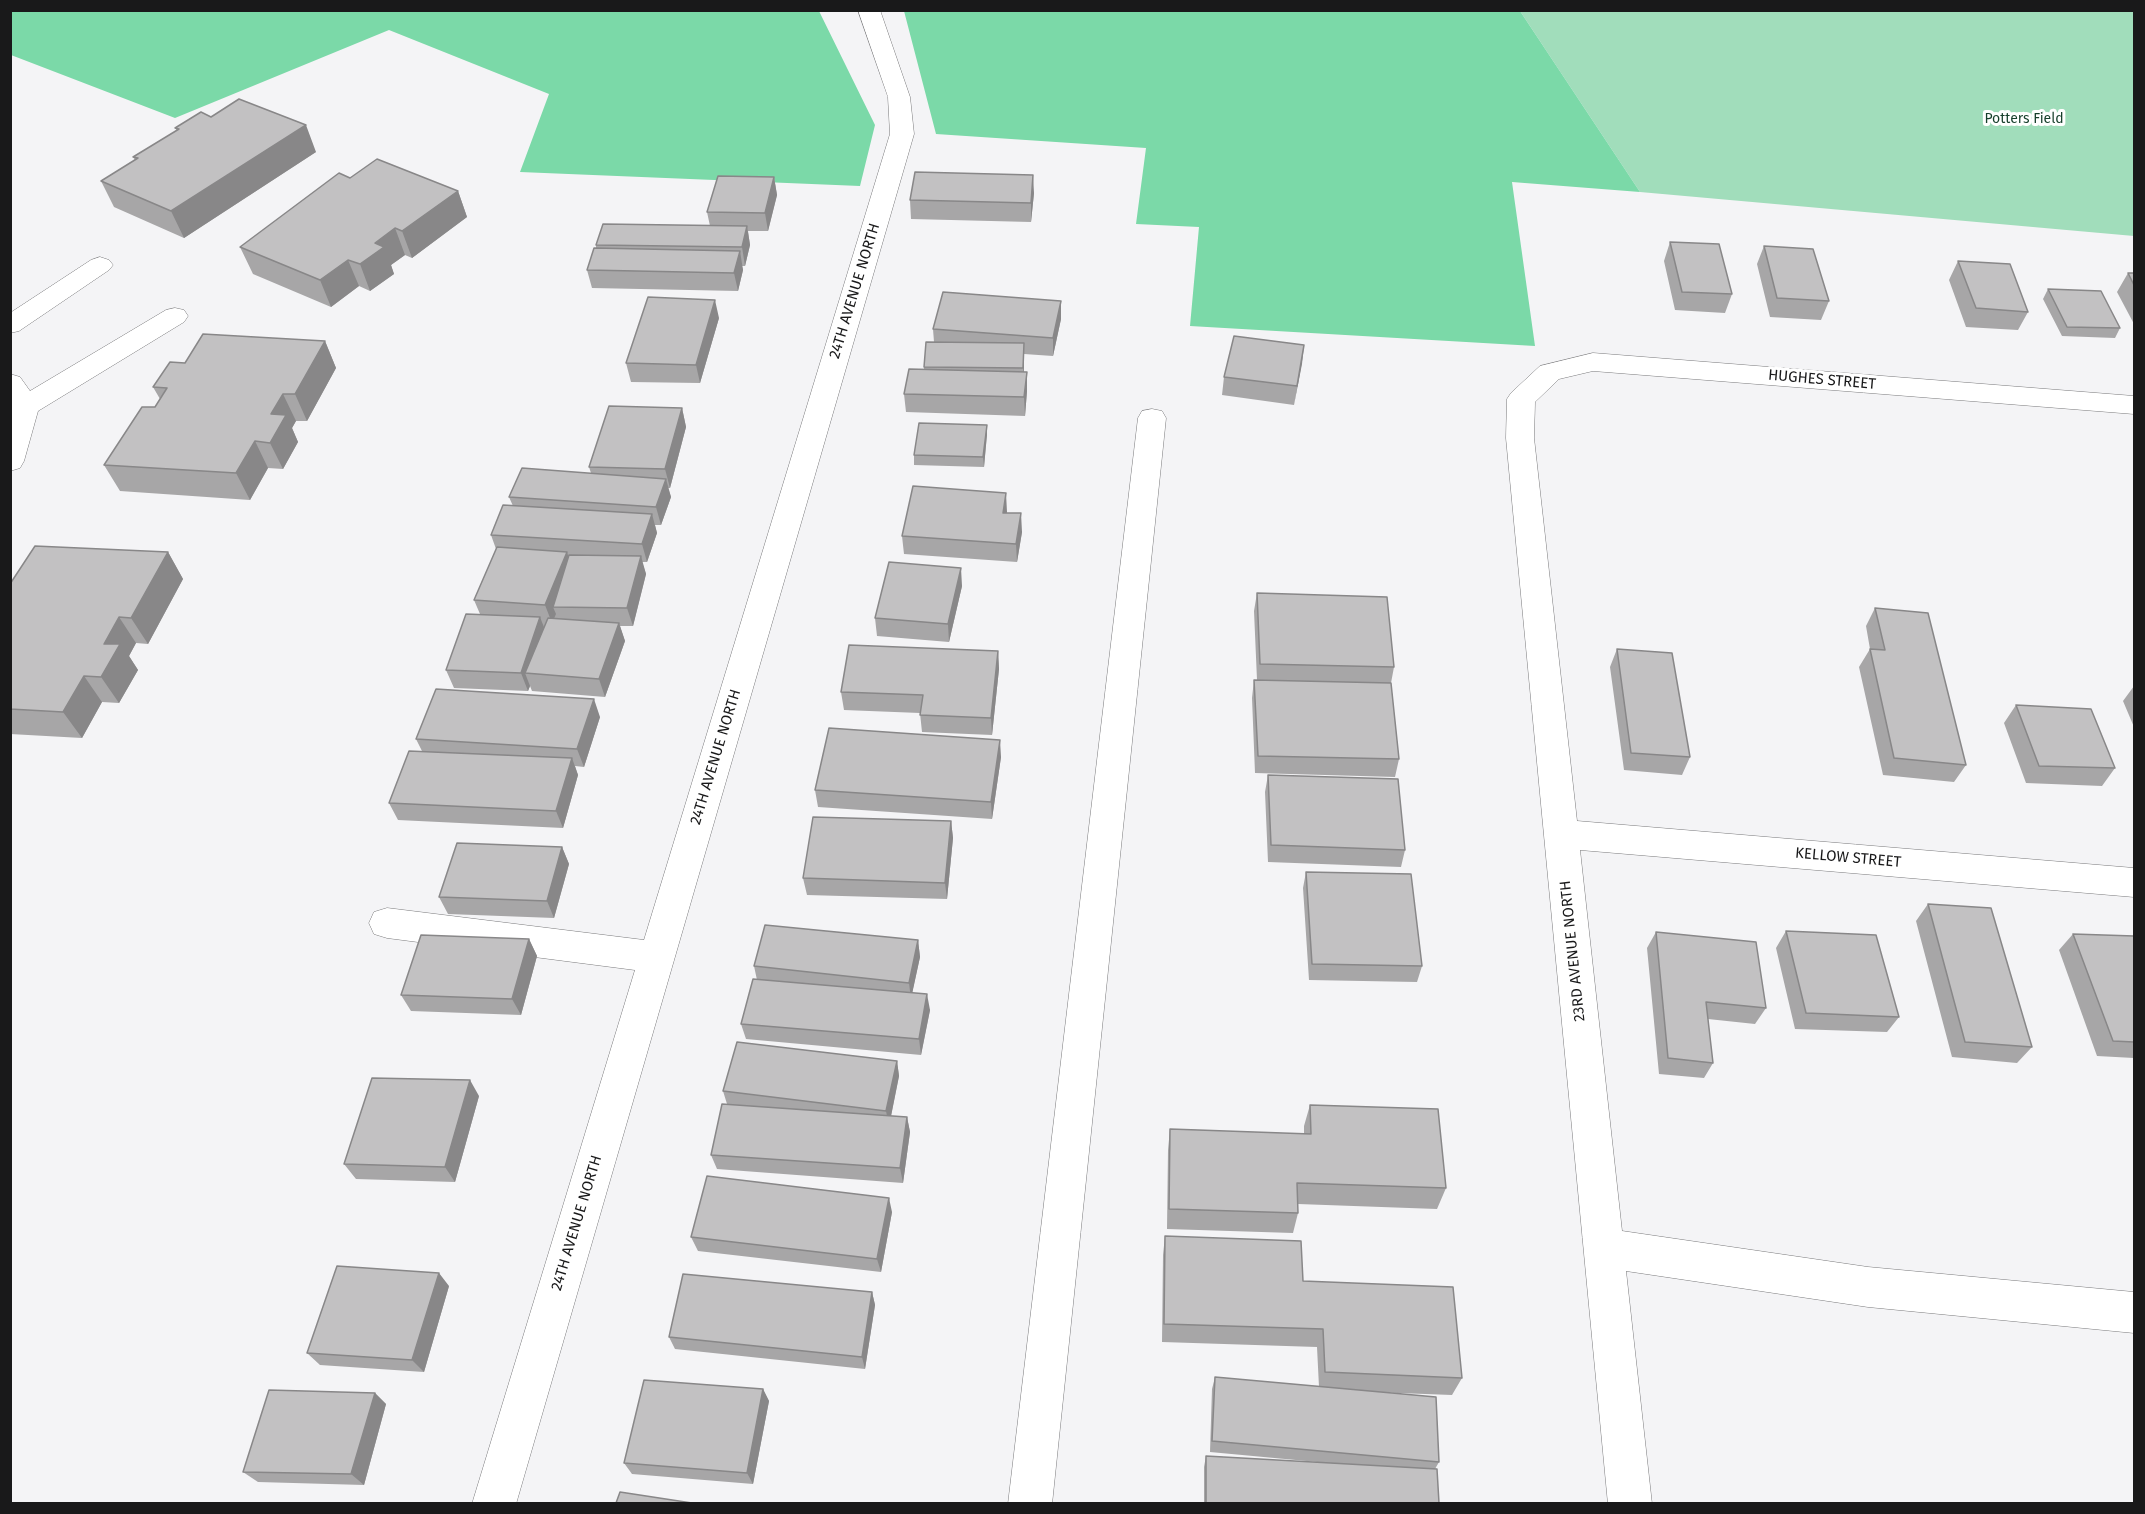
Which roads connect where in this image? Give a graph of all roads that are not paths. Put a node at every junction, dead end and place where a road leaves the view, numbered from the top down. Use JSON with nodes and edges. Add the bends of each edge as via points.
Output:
{"nodes":[{"id":1,"x":869,"y":10,"type":"edge"},
{"id":2,"x":100,"y":265,"type":"dead end"},
{"id":3,"x":175,"y":316,"type":"dead end"},
{"id":4,"x":10,"y":325,"type":"edge"},
{"id":5,"x":10,"y":383,"type":"edge"},
{"id":6,"x":1521,"y":399,"type":"joint"},
{"id":7,"x":2134,"y":405,"type":"edge"},
{"id":8,"x":26,"y":406,"type":"junction"},
{"id":9,"x":1152,"y":418,"type":"dead end"},
{"id":10,"x":10,"y":461,"type":"edge"},
{"id":11,"x":1561,"y":834,"type":"junction"},
{"id":12,"x":2134,"y":882,"type":"edge"},
{"id":13,"x":387,"y":923,"type":"dead end"},
{"id":14,"x":657,"y":957,"type":"junction"},
{"id":15,"x":1604,"y":1248,"type":"junction"},
{"id":16,"x":2134,"y":1312,"type":"edge"},
{"id":17,"x":494,"y":1503,"type":"edge"},
{"id":18,"x":1030,"y":1503,"type":"edge"},
{"id":19,"x":1630,"y":1503,"type":"edge"}],
"edges":[{"from":1,"to":14,"type":"street","name":"24TH AVENUE NORTH","via":[[899,97],[902,134]]},
{"from":2,"to":4,"type":"street"},
{"from":3,"to":8,"type":"street"},
{"from":5,"to":8,"type":"street"},
{"from":6,"to":7,"type":"street","name":"HUGHES STREET","via":[[1550,372],[1593,362]]},
{"from":6,"to":11,"type":"street","name":"23RD AVENUE NORTH","via":[[1520,438]]},
{"from":8,"to":10,"type":"street"},
{"from":9,"to":18,"type":"street"},
{"from":11,"to":12,"type":"street","name":"KELLOW STREET"},
{"from":11,"to":15,"type":"street","name":"23RD AVENUE NORTH"},
{"from":13,"to":14,"type":"street"},
{"from":14,"to":17,"type":"street","name":"24TH AVENUE NORTH"},
{"from":15,"to":16,"type":"street","via":[[1868,1287]]},
{"from":15,"to":19,"type":"street","name":"23RD AVENUE NORTH"}]}
